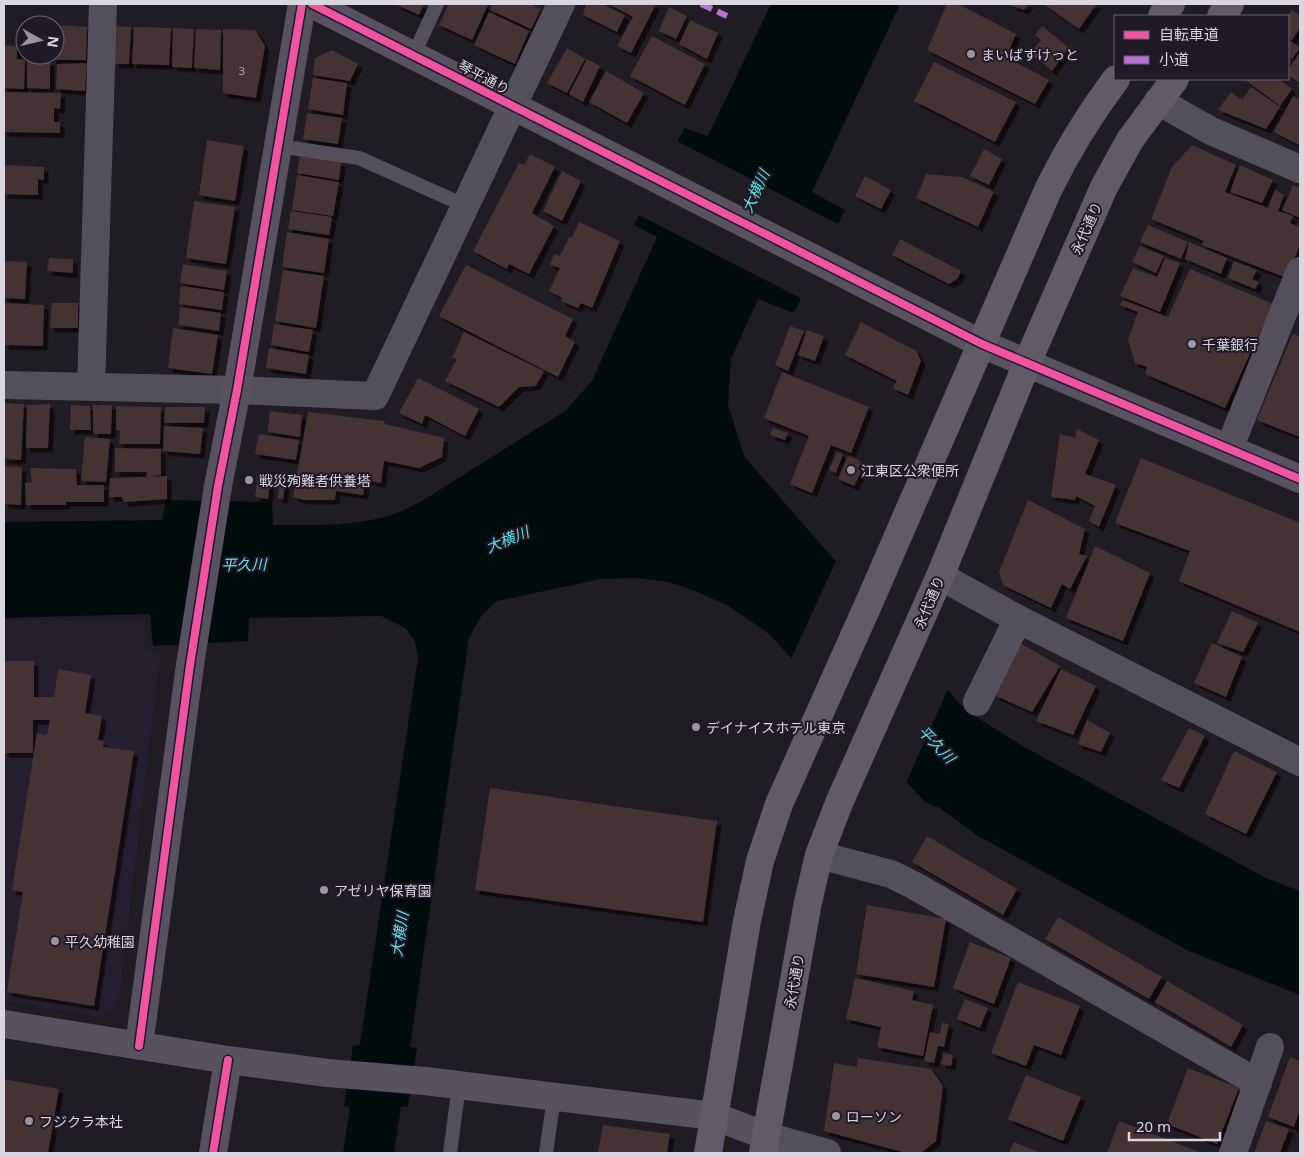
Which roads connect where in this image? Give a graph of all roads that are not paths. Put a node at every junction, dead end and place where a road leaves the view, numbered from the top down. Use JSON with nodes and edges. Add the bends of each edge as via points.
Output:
{"nodes":[{"id":1,"x":103,"y":4,"type":"edge"},
{"id":2,"x":302,"y":4,"type":"edge"},
{"id":3,"x":312,"y":4,"type":"edge"},
{"id":4,"x":437,"y":4,"type":"edge"},
{"id":5,"x":561,"y":4,"type":"edge"},
{"id":6,"x":1171,"y":4,"type":"edge"},
{"id":7,"x":1230,"y":4,"type":"edge"},
{"id":8,"x":1163,"y":15,"type":"edge"},
{"id":9,"x":1222,"y":15,"type":"edge"},
{"id":10,"x":414,"y":54,"type":"junction"},
{"id":11,"x":1115,"y":80,"type":"edge"},
{"id":12,"x":1174,"y":80,"type":"edge"},
{"id":13,"x":1158,"y":101,"type":"junction"},
{"id":14,"x":513,"y":106,"type":"junction"},
{"id":15,"x":278,"y":146,"type":"junction"},
{"id":16,"x":1300,"y":169,"type":"edge"},
{"id":17,"x":466,"y":206,"type":"junction"},
{"id":18,"x":1300,"y":271,"type":"edge"},
{"id":19,"x":1292,"y":314,"type":"edge"},
{"id":20,"x":982,"y":344,"type":"junction"},
{"id":21,"x":1027,"y":363,"type":"junction"},
{"id":22,"x":4,"y":385,"type":"edge"},
{"id":23,"x":90,"y":387,"type":"junction"},
{"id":24,"x":237,"y":390,"type":"junction"},
{"id":25,"x":1229,"y":449,"type":"junction"},
{"id":26,"x":1300,"y":479,"type":"edge"},
{"id":27,"x":940,"y":576,"type":"junction"},
{"id":28,"x":1018,"y":618,"type":"junction"},
{"id":29,"x":976,"y":702,"type":"dead end"},
{"id":30,"x":1300,"y":762,"type":"edge"},
{"id":31,"x":819,"y":856,"type":"junction"},
{"id":32,"x":4,"y":1024,"type":"edge"},
{"id":33,"x":139,"y":1046,"type":"junction"},
{"id":34,"x":1270,"y":1047,"type":"dead end"},
{"id":35,"x":228,"y":1060,"type":"junction"},
{"id":36,"x":1258,"y":1083,"type":"junction"},
{"id":37,"x":459,"y":1085,"type":"junction"},
{"id":38,"x":554,"y":1097,"type":"junction"},
{"id":39,"x":714,"y":1116,"type":"junction"},
{"id":40,"x":765,"y":1145,"type":"edge"},
{"id":41,"x":213,"y":1153,"type":"edge"},
{"id":42,"x":450,"y":1153,"type":"edge"},
{"id":43,"x":546,"y":1153,"type":"edge"},
{"id":44,"x":708,"y":1153,"type":"edge"},
{"id":45,"x":827,"y":1153,"type":"edge"},
{"id":46,"x":1233,"y":1153,"type":"edge"}],
"edges":[{"from":1,"to":23,"type":"street"},
{"from":2,"to":15,"type":"street"},
{"from":3,"to":10,"type":"street","name":"琴平通り"},
{"from":4,"to":10,"type":"lane"},
{"from":5,"to":14,"type":"street"},
{"from":6,"to":8,"type":"main road"},
{"from":7,"to":9,"type":"main road"},
{"from":10,"to":14,"type":"street","name":"琴平通り"},
{"from":11,"to":20,"type":"main road","via":[[1064,157]]},
{"from":12,"to":13,"type":"main road","name":"永代通り"},
{"from":13,"to":16,"type":"street","via":[[1212,131]]},
{"from":13,"to":21,"type":"main road","name":"永代通り","via":[[1130,140],[1104,187]]},
{"from":14,"to":17,"type":"street"},
{"from":14,"to":20,"type":"street","name":"琴平通り"},
{"from":15,"to":17,"type":"lane","via":[[359,158]]},
{"from":15,"to":24,"type":"street"},
{"from":17,"to":24,"type":"street","via":[[375,396]]},
{"from":18,"to":19,"type":"street"},
{"from":19,"to":25,"type":"street"},
{"from":20,"to":21,"type":"street","name":"琴平通り"},
{"from":20,"to":39,"type":"main road","via":[[779,804],[760,861],[747,921]]},
{"from":21,"to":25,"type":"street","name":"琴平通り"},
{"from":21,"to":27,"type":"main road","name":"永代通り"},
{"from":22,"to":23,"type":"street"},
{"from":23,"to":24,"type":"street"},
{"from":24,"to":33,"type":"street","via":[[218,486],[190,665]]},
{"from":25,"to":26,"type":"street","name":"琴平通り"},
{"from":27,"to":28,"type":"street"},
{"from":27,"to":31,"type":"main road","name":"永代通り","via":[[839,803]]},
{"from":28,"to":29,"type":"street"},
{"from":28,"to":30,"type":"street"},
{"from":31,"to":36,"type":"street","via":[[891,874],[915,886]]},
{"from":31,"to":40,"type":"main road","name":"永代通り"},
{"from":32,"to":33,"type":"street"},
{"from":33,"to":35,"type":"street"},
{"from":34,"to":36,"type":"street"},
{"from":35,"to":37,"type":"street","via":[[328,1074]]},
{"from":35,"to":41,"type":"street"},
{"from":36,"to":46,"type":"street"},
{"from":37,"to":38,"type":"street"},
{"from":37,"to":42,"type":"lane"},
{"from":38,"to":39,"type":"street"},
{"from":38,"to":43,"type":"lane"},
{"from":39,"to":40,"type":"street"},
{"from":39,"to":44,"type":"main road"},
{"from":40,"to":45,"type":"street"}]}
